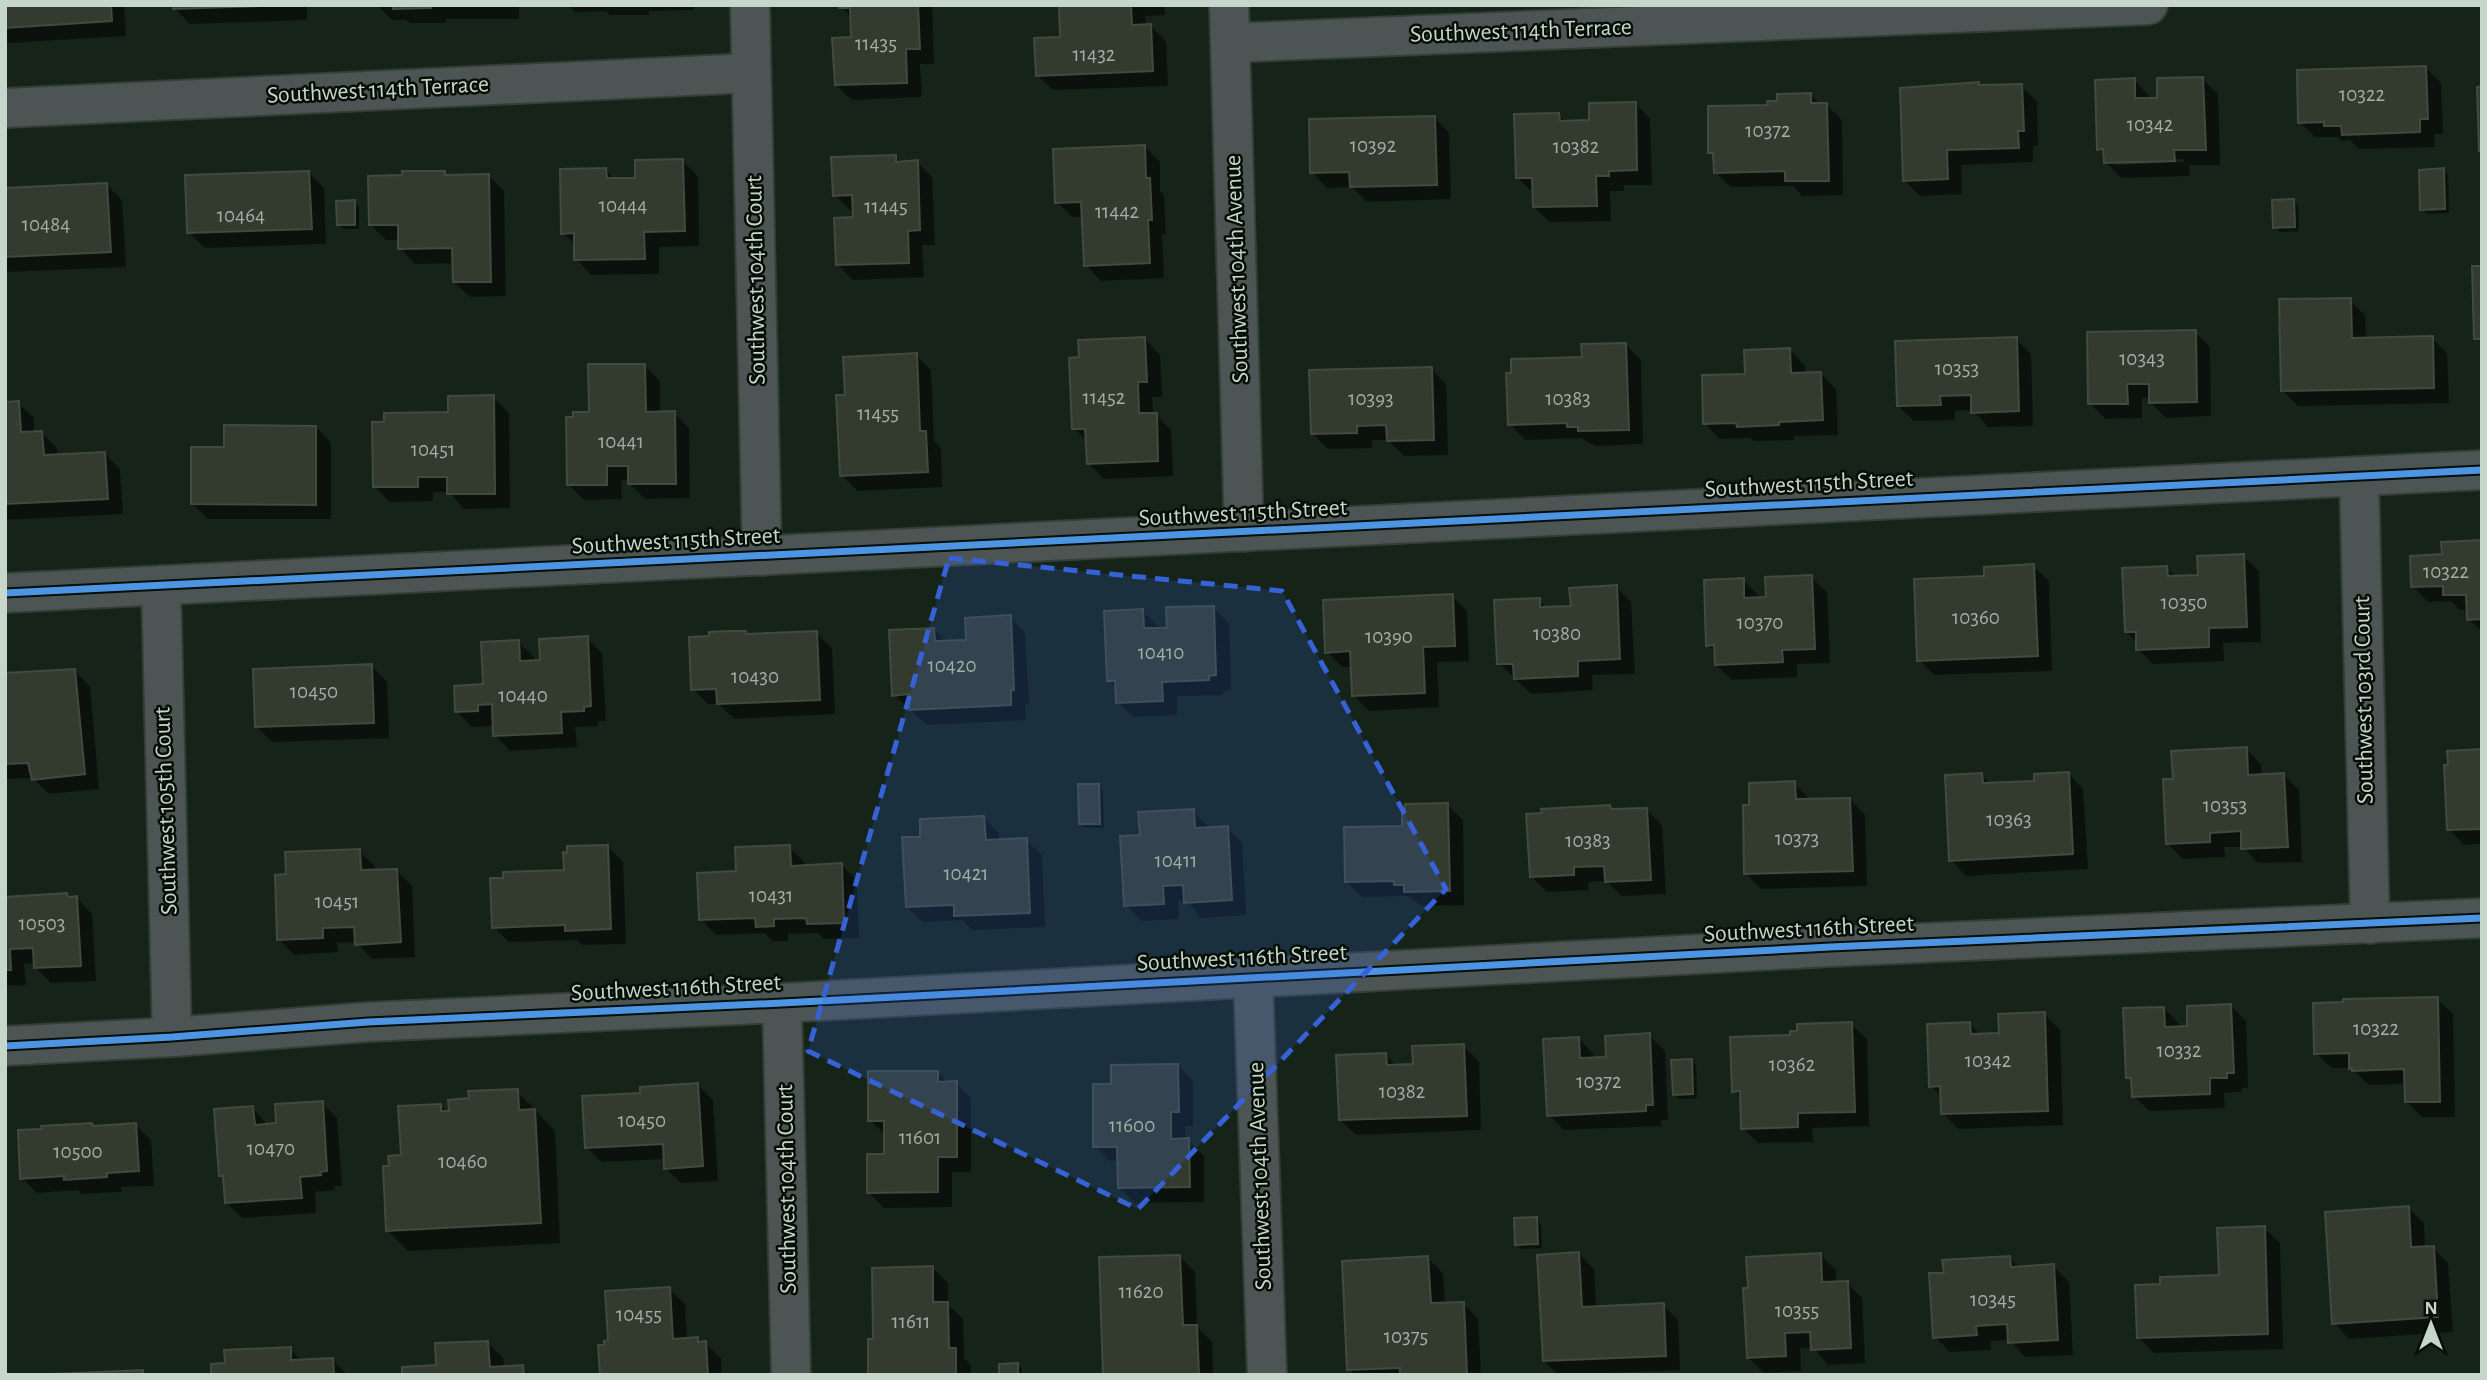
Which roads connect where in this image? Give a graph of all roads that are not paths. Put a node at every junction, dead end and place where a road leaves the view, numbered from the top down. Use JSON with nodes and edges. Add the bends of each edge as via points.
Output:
{"nodes":[{"id":1,"x":750,"y":5,"type":"edge"},
{"id":2,"x":1229,"y":5,"type":"edge"},
{"id":3,"x":2148,"y":5,"type":"edge"},
{"id":4,"x":1230,"y":43,"type":"junction"},
{"id":5,"x":751,"y":73,"type":"junction"},
{"id":6,"x":5,"y":108,"type":"edge"},
{"id":7,"x":2482,"y":470,"type":"edge"},
{"id":8,"x":2359,"y":476,"type":"junction"},
{"id":9,"x":1244,"y":532,"type":"junction"},
{"id":10,"x":762,"y":556,"type":"junction"},
{"id":11,"x":161,"y":585,"type":"junction"},
{"id":12,"x":5,"y":593,"type":"edge"},
{"id":13,"x":2482,"y":918,"type":"edge"},
{"id":14,"x":2370,"y":924,"type":"junction"},
{"id":15,"x":1253,"y":977,"type":"junction"},
{"id":16,"x":782,"y":1003,"type":"junction"},
{"id":17,"x":172,"y":1037,"type":"junction"},
{"id":18,"x":5,"y":1046,"type":"edge"},
{"id":19,"x":791,"y":1375,"type":"edge"},
{"id":20,"x":1267,"y":1375,"type":"edge"}],
"edges":[{"from":1,"to":5,"type":"street","name":"Southwest 104th Court"},
{"from":2,"to":4,"type":"street","name":"Southwest 104th Avenue"},
{"from":3,"to":4,"type":"street","name":"Southwest 114th Terrace"},
{"from":4,"to":9,"type":"street","name":"Southwest 104th Avenue"},
{"from":5,"to":6,"type":"street","name":"Southwest 114th Terrace"},
{"from":5,"to":10,"type":"street","name":"Southwest 104th Court"},
{"from":7,"to":8,"type":"street","name":"Southwest 115th Street"},
{"from":8,"to":9,"type":"street","name":"Southwest 115th Street"},
{"from":8,"to":14,"type":"street","name":"Southwest 103rd Court"},
{"from":9,"to":10,"type":"street","name":"Southwest 115th Street"},
{"from":10,"to":11,"type":"street","name":"Southwest 115th Street"},
{"from":11,"to":12,"type":"street","name":"Southwest 115th Street"},
{"from":11,"to":17,"type":"street","name":"Southwest 105th Court"},
{"from":13,"to":14,"type":"street","name":"Southwest 116th Street"},
{"from":14,"to":15,"type":"street","name":"Southwest 116th Street"},
{"from":15,"to":16,"type":"street","name":"Southwest 116th Street"},
{"from":15,"to":20,"type":"street","name":"Southwest 104th Avenue"},
{"from":16,"to":17,"type":"street","name":"Southwest 116th Street","via":[[368,1022]]},
{"from":16,"to":19,"type":"street","name":"Southwest 104th Court"},
{"from":17,"to":18,"type":"street","name":"Southwest 116th Street"}]}
